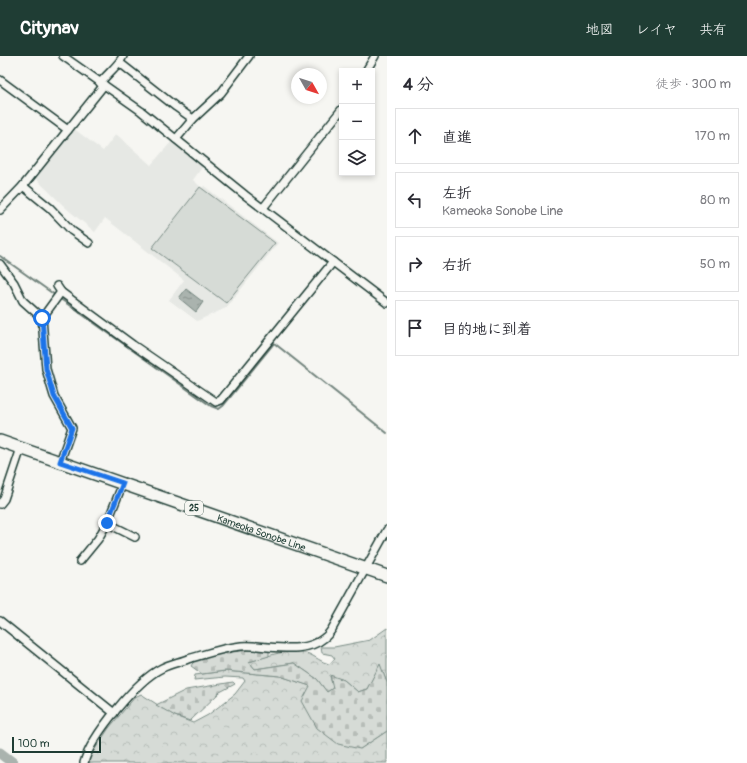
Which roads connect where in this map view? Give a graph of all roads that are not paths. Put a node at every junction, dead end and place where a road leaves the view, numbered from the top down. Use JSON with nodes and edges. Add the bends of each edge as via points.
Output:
{"nodes":[{"id":1,"x":63,"y":56,"type":"edge"},
{"id":2,"x":249,"y":56,"type":"edge"},
{"id":3,"x":375,"y":56,"type":"edge"},
{"id":4,"x":121,"y":59,"type":"edge"},
{"id":5,"x":368,"y":68,"type":"edge"},
{"id":6,"x":0,"y":80,"type":"edge"},
{"id":7,"x":102,"y":84,"type":"junction"},
{"id":8,"x":339,"y":113,"type":"edge"},
{"id":9,"x":192,"y":119,"type":"junction"},
{"id":10,"x":68,"y":130,"type":"junction"},
{"id":11,"x":176,"y":139,"type":"junction"},
{"id":12,"x":23,"y":186,"type":"junction"},
{"id":13,"x":263,"y":208,"type":"junction"},
{"id":14,"x":0,"y":210,"type":"edge"},
{"id":15,"x":88,"y":243,"type":"dead end"},
{"id":16,"x":333,"y":262,"type":"junction"},
{"id":17,"x":0,"y":264,"type":"edge"},
{"id":18,"x":387,"y":303,"type":"edge"},
{"id":19,"x":42,"y":318,"type":"junction"},
{"id":20,"x":0,"y":441,"type":"edge"},
{"id":21,"x":21,"y":448,"type":"junction"},
{"id":22,"x":60,"y":462,"type":"junction"},
{"id":23,"x":123,"y":483,"type":"junction"},
{"id":24,"x":0,"y":504,"type":"edge"},
{"id":25,"x":107,"y":523,"type":"junction"},
{"id":26,"x":387,"y":530,"type":"edge"},
{"id":27,"x":135,"y":537,"type":"dead end"},
{"id":28,"x":80,"y":561,"type":"dead end"},
{"id":29,"x":366,"y":568,"type":"junction"},
{"id":30,"x":387,"y":576,"type":"edge"},
{"id":31,"x":0,"y":622,"type":"edge"},
{"id":32,"x":114,"y":713,"type":"junction"},
{"id":33,"x":84,"y":763,"type":"edge"}],
"edges":[{"from":1,"to":7,"type":"street"},
{"from":2,"to":9,"type":"street","via":[[221,93]]},
{"from":3,"to":5,"type":"street"},
{"from":4,"to":7,"type":"street"},
{"from":4,"to":9,"type":"street"},
{"from":6,"to":10,"type":"street"},
{"from":7,"to":10,"type":"street"},
{"from":7,"to":11,"type":"street"},
{"from":8,"to":13,"type":"street"},
{"from":9,"to":11,"type":"street"},
{"from":10,"to":12,"type":"street"},
{"from":11,"to":13,"type":"street"},
{"from":12,"to":14,"type":"street"},
{"from":12,"to":15,"type":"street"},
{"from":13,"to":16,"type":"street"},
{"from":16,"to":18,"type":"street"},
{"from":16,"to":19,"type":"street","via":[[221,400],[216,402],[133,345],[59,289]]},
{"from":17,"to":19,"type":"street","via":[[23,301]]},
{"from":19,"to":22,"type":"street","via":[[46,369],[54,396],[72,428]]},
{"from":20,"to":21,"type":"main road","name":"Kameoka Sonobe Line","number":"25"},
{"from":21,"to":22,"type":"main road","name":"Kameoka Sonobe Line","number":"25"},
{"from":21,"to":24,"type":"street"},
{"from":22,"to":23,"type":"main road","name":"Kameoka Sonobe Line","number":"25"},
{"from":23,"to":25,"type":"street"},
{"from":23,"to":29,"type":"main road","name":"Kameoka Sonobe Line","number":"25"},
{"from":25,"to":27,"type":"street"},
{"from":25,"to":28,"type":"street"},
{"from":26,"to":29,"type":"street"},
{"from":29,"to":30,"type":"main road","name":"Kameoka Sonobe Line","number":"25"},
{"from":29,"to":32,"type":"street","via":[[332,629],[324,639],[312,646],[298,648],[250,645],[224,648],[163,667],[153,673]]},
{"from":31,"to":32,"type":"street"},
{"from":32,"to":33,"type":"street","via":[[96,739]]}]}
